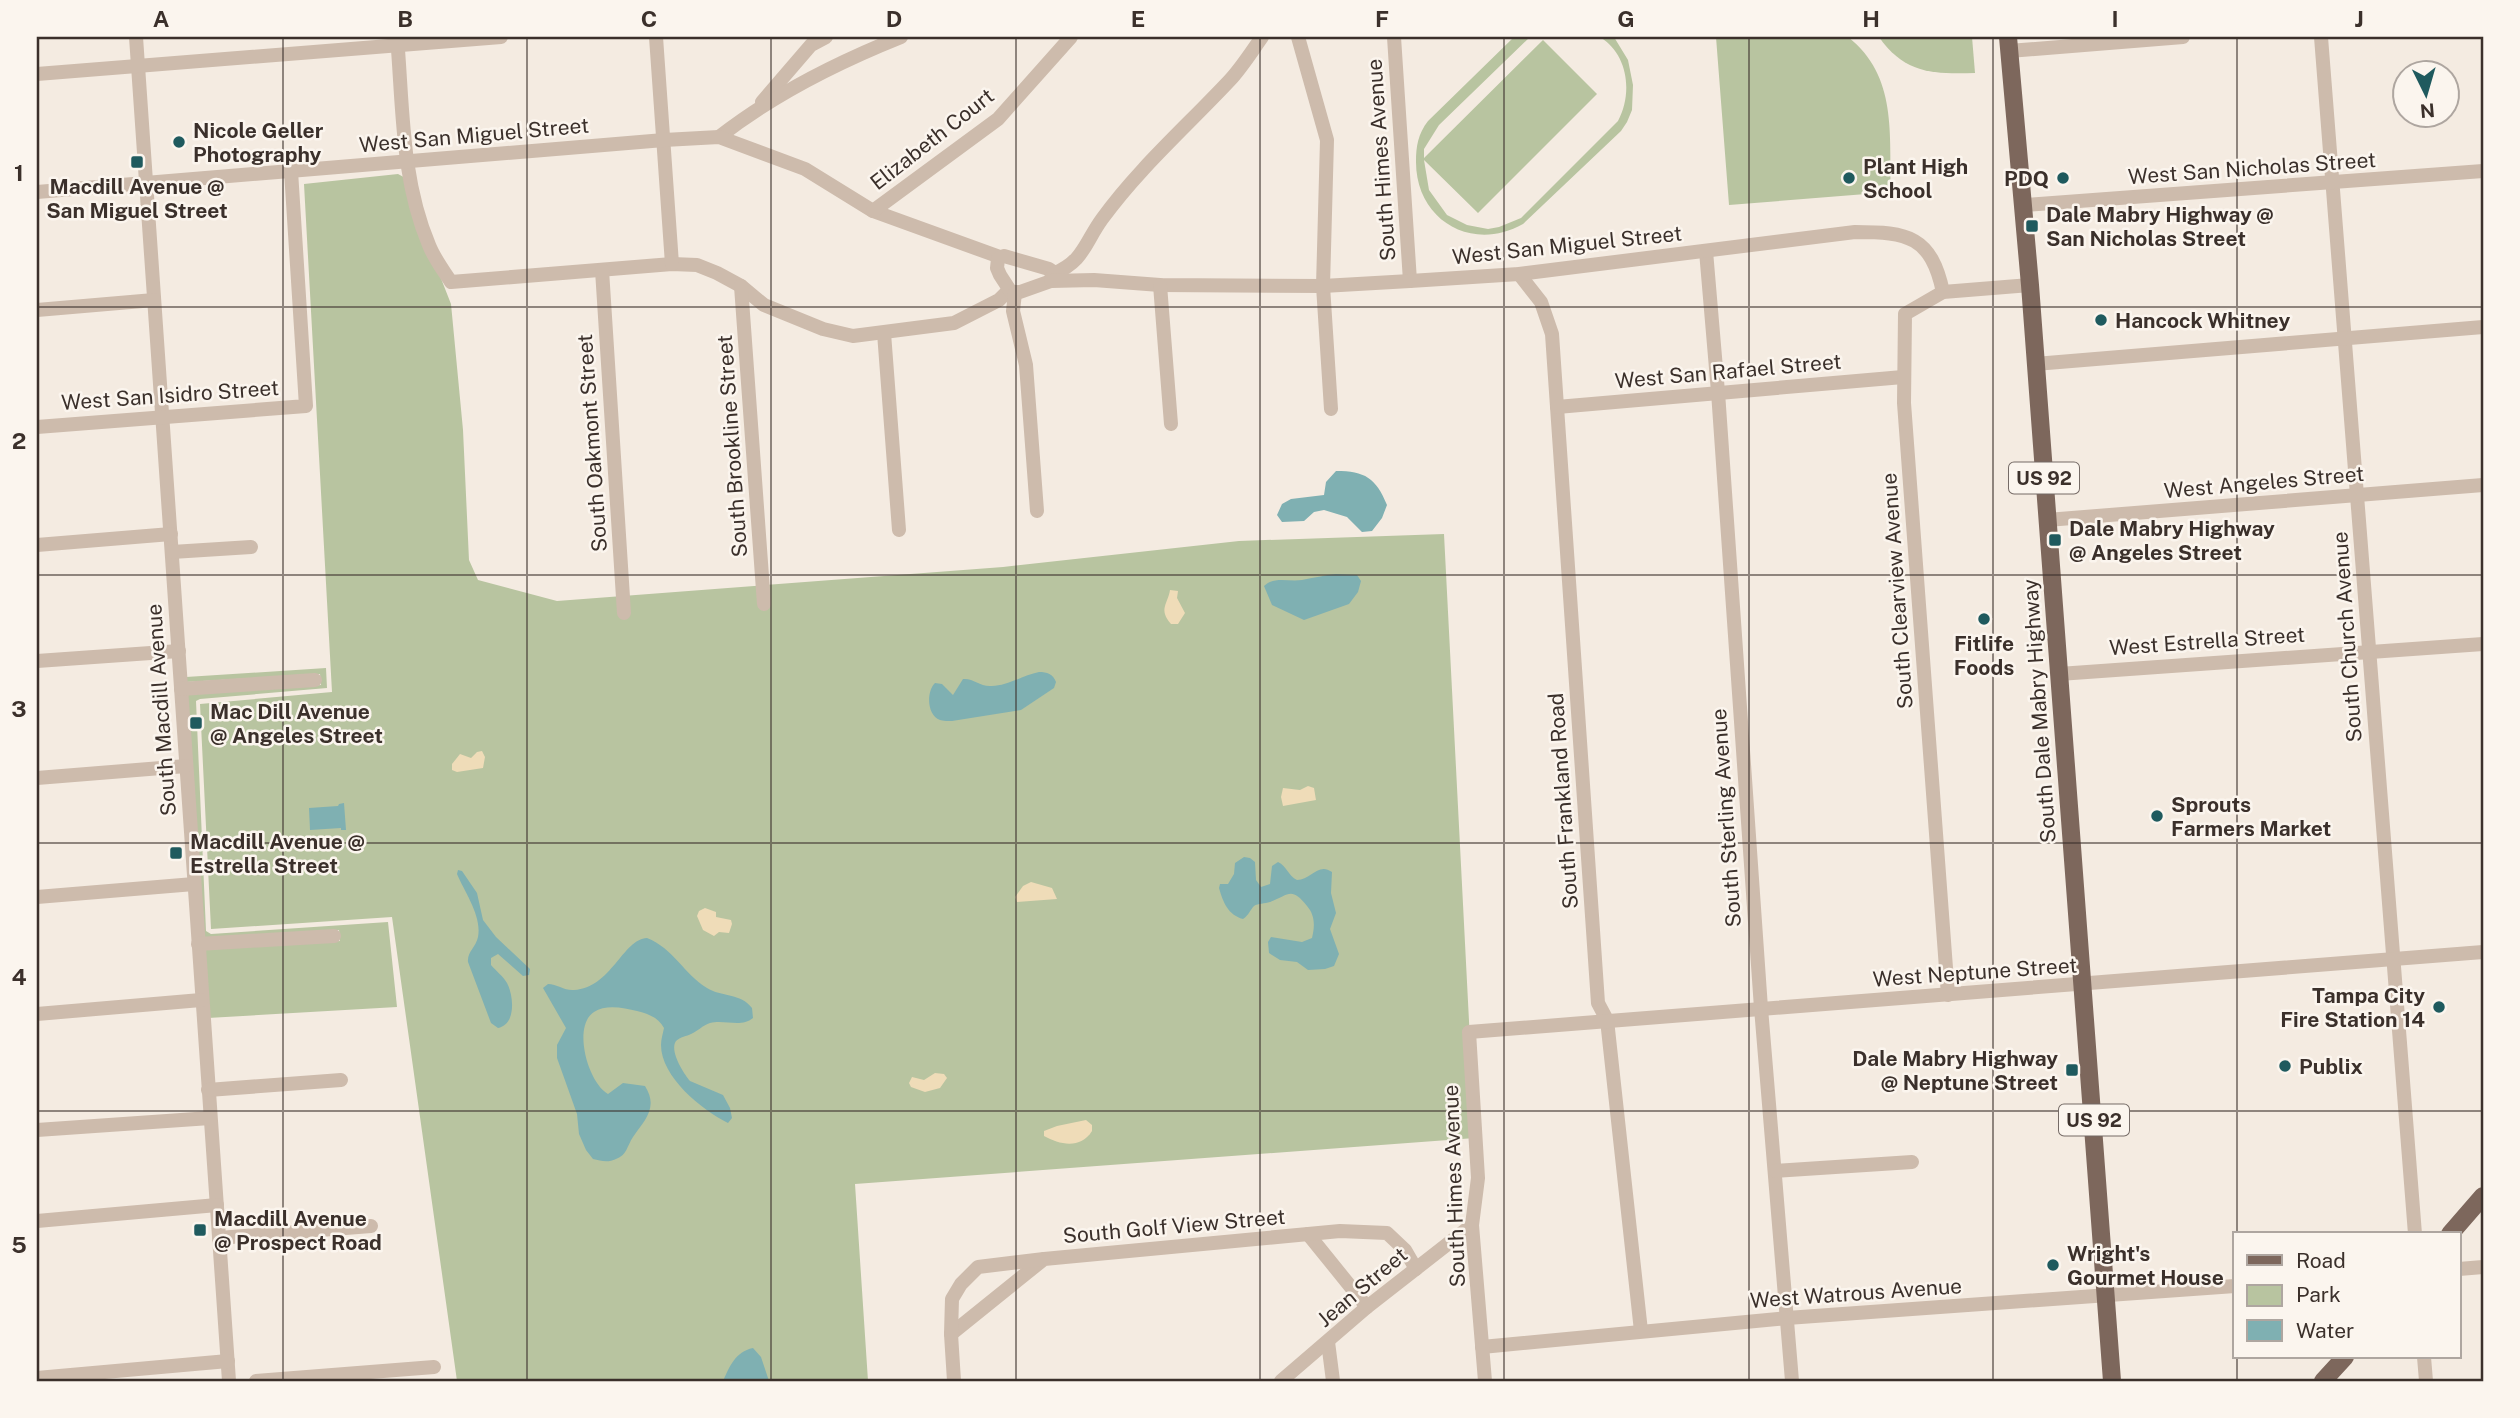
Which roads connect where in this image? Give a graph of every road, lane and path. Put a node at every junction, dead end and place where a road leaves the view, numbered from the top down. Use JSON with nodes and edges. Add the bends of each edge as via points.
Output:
{"nodes":[{"id":1,"x":136,"y":37,"type":"edge"},
{"id":2,"x":500,"y":37,"type":"edge"},
{"id":3,"x":656,"y":37,"type":"edge"},
{"id":4,"x":826,"y":37,"type":"edge"},
{"id":5,"x":901,"y":37,"type":"edge"},
{"id":6,"x":1071,"y":37,"type":"edge"},
{"id":7,"x":1262,"y":37,"type":"edge"},
{"id":8,"x":1297,"y":37,"type":"edge"},
{"id":9,"x":1394,"y":37,"type":"edge"},
{"id":10,"x":2183,"y":37,"type":"edge"},
{"id":11,"x":2321,"y":37,"type":"edge"},
{"id":12,"x":2164,"y":38,"type":"edge"},
{"id":13,"x":398,"y":41,"type":"edge"},
{"id":14,"x":2009,"y":44,"type":"edge"},
{"id":15,"x":138,"y":66,"type":"junction"},
{"id":16,"x":37,"y":75,"type":"edge"},
{"id":17,"x":755,"y":111,"type":"junction"},
{"id":18,"x":719,"y":137,"type":"junction"},
{"id":19,"x":664,"y":139,"type":"junction"},
{"id":20,"x":407,"y":161,"type":"junction"},
{"id":21,"x":291,"y":171,"type":"junction"},
{"id":22,"x":2483,"y":171,"type":"edge"},
{"id":23,"x":146,"y":183,"type":"junction"},
{"id":24,"x":2333,"y":183,"type":"junction"},
{"id":25,"x":37,"y":192,"type":"edge"},
{"id":26,"x":2024,"y":205,"type":"junction"},
{"id":27,"x":873,"y":211,"type":"junction"},
{"id":28,"x":1706,"y":251,"type":"junction"},
{"id":29,"x":1000,"y":257,"type":"junction"},
{"id":30,"x":672,"y":264,"type":"junction"},
{"id":31,"x":601,"y":270,"type":"junction"},
{"id":32,"x":1519,"y":274,"type":"junction"},
{"id":33,"x":1052,"y":278,"type":"junction"},
{"id":34,"x":1410,"y":281,"type":"junction"},
{"id":35,"x":1160,"y":285,"type":"junction"},
{"id":36,"x":2030,"y":285,"type":"junction"},
{"id":37,"x":741,"y":286,"type":"junction"},
{"id":38,"x":1323,"y":286,"type":"junction"},
{"id":39,"x":1012,"y":292,"type":"junction"},
{"id":40,"x":1943,"y":292,"type":"junction"},
{"id":41,"x":154,"y":300,"type":"junction"},
{"id":42,"x":37,"y":310,"type":"edge"},
{"id":43,"x":2483,"y":327,"type":"edge"},
{"id":44,"x":884,"y":333,"type":"junction"},
{"id":45,"x":2345,"y":339,"type":"junction"},
{"id":46,"x":2035,"y":364,"type":"junction"},
{"id":47,"x":1903,"y":377,"type":"junction"},
{"id":48,"x":1718,"y":392,"type":"junction"},
{"id":49,"x":1557,"y":407,"type":"junction"},
{"id":50,"x":1331,"y":409,"type":"dead end"},
{"id":51,"x":162,"y":416,"type":"junction"},
{"id":52,"x":1171,"y":424,"type":"dead end"},
{"id":53,"x":37,"y":427,"type":"edge"},
{"id":54,"x":2483,"y":485,"type":"edge"},
{"id":55,"x":2357,"y":495,"type":"junction"},
{"id":56,"x":1037,"y":512,"type":"dead end"},
{"id":57,"x":2047,"y":520,"type":"junction"},
{"id":58,"x":899,"y":530,"type":"dead end"},
{"id":59,"x":171,"y":534,"type":"junction"},
{"id":60,"x":37,"y":545,"type":"edge"},
{"id":61,"x":251,"y":547,"type":"dead end"},
{"id":62,"x":172,"y":552,"type":"junction"},
{"id":63,"x":764,"y":604,"type":"dead end"},
{"id":64,"x":624,"y":613,"type":"dead end"},
{"id":65,"x":2483,"y":643,"type":"edge"},
{"id":66,"x":2369,"y":650,"type":"junction"},
{"id":67,"x":178,"y":651,"type":"junction"},
{"id":68,"x":37,"y":661,"type":"edge"},
{"id":69,"x":2059,"y":674,"type":"junction"},
{"id":70,"x":315,"y":680,"type":"dead end"},
{"id":71,"x":181,"y":689,"type":"junction"},
{"id":72,"x":186,"y":766,"type":"junction"},
{"id":73,"x":37,"y":778,"type":"edge"},
{"id":74,"x":194,"y":884,"type":"junction"},
{"id":75,"x":37,"y":897,"type":"edge"},
{"id":76,"x":334,"y":936,"type":"dead end"},
{"id":77,"x":198,"y":944,"type":"junction"},
{"id":78,"x":2483,"y":952,"type":"edge"},
{"id":79,"x":2393,"y":960,"type":"junction"},
{"id":80,"x":2083,"y":985,"type":"junction"},
{"id":81,"x":1948,"y":995,"type":"junction"},
{"id":82,"x":201,"y":1000,"type":"junction"},
{"id":83,"x":1761,"y":1008,"type":"junction"},
{"id":84,"x":37,"y":1014,"type":"edge"},
{"id":85,"x":1607,"y":1020,"type":"junction"},
{"id":86,"x":1469,"y":1032,"type":"joint"},
{"id":87,"x":341,"y":1080,"type":"dead end"},
{"id":88,"x":208,"y":1090,"type":"junction"},
{"id":89,"x":210,"y":1118,"type":"junction"},
{"id":90,"x":37,"y":1130,"type":"edge"},
{"id":91,"x":1912,"y":1162,"type":"dead end"},
{"id":92,"x":1775,"y":1171,"type":"junction"},
{"id":93,"x":2483,"y":1196,"type":"edge"},
{"id":94,"x":217,"y":1205,"type":"junction"},
{"id":95,"x":37,"y":1221,"type":"edge"},
{"id":96,"x":1472,"y":1225,"type":"junction"},
{"id":97,"x":371,"y":1226,"type":"dead end"},
{"id":98,"x":2415,"y":1232,"type":"edge"},
{"id":99,"x":2452,"y":1232,"type":"edge"},
{"id":100,"x":1308,"y":1234,"type":"junction"},
{"id":101,"x":219,"y":1238,"type":"junction"},
{"id":102,"x":1044,"y":1259,"type":"junction"},
{"id":103,"x":2483,"y":1267,"type":"edge"},
{"id":104,"x":1416,"y":1269,"type":"junction"},
{"id":105,"x":2460,"y":1269,"type":"edge"},
{"id":106,"x":2233,"y":1286,"type":"edge"},
{"id":107,"x":2106,"y":1296,"type":"junction"},
{"id":108,"x":1367,"y":1307,"type":"junction"},
{"id":109,"x":1787,"y":1318,"type":"junction"},
{"id":110,"x":1641,"y":1331,"type":"junction"},
{"id":111,"x":951,"y":1334,"type":"junction"},
{"id":112,"x":1328,"y":1342,"type":"junction"},
{"id":113,"x":1482,"y":1347,"type":"junction"},
{"id":114,"x":2343,"y":1358,"type":"edge"},
{"id":115,"x":2424,"y":1358,"type":"edge"},
{"id":116,"x":228,"y":1361,"type":"junction"},
{"id":117,"x":434,"y":1367,"type":"dead end"},
{"id":118,"x":37,"y":1378,"type":"edge"},
{"id":119,"x":229,"y":1381,"type":"edge"},
{"id":120,"x":256,"y":1381,"type":"edge"},
{"id":121,"x":954,"y":1381,"type":"edge"},
{"id":122,"x":1281,"y":1381,"type":"edge"},
{"id":123,"x":1333,"y":1381,"type":"edge"},
{"id":124,"x":1485,"y":1381,"type":"edge"},
{"id":125,"x":1792,"y":1381,"type":"edge"},
{"id":126,"x":2112,"y":1381,"type":"edge"},
{"id":127,"x":2323,"y":1381,"type":"edge"},
{"id":128,"x":2426,"y":1381,"type":"edge"}],
"edges":[{"from":1,"to":15,"type":"street","name":"South Macdill Avenue"},
{"from":2,"to":13,"type":"street"},
{"from":3,"to":19,"type":"street"},
{"from":4,"to":17,"type":"street","via":[[811,45]]},
{"from":5,"to":17,"type":"street","via":[[816,74]]},
{"from":6,"to":27,"type":"street","name":"Elizabeth Court","via":[[998,119]]},
{"from":7,"to":33,"type":"street","via":[[1232,78],[1101,220],[1077,260]]},
{"from":8,"to":38,"type":"street","via":[[1326,140]]},
{"from":9,"to":34,"type":"street","name":"South Himes Avenue"},
{"from":10,"to":12,"type":"street"},
{"from":11,"to":24,"type":"street","name":"South Church Avenue"},
{"from":12,"to":14,"type":"street"},
{"from":13,"to":15,"type":"street"},
{"from":13,"to":20,"type":"street"},
{"from":14,"to":26,"type":"main road","name":"South Dale Mabry Highway","number":"US 92"},
{"from":15,"to":16,"type":"street"},
{"from":15,"to":23,"type":"street","name":"South Macdill Avenue"},
{"from":17,"to":18,"type":"street"},
{"from":18,"to":19,"type":"street","name":"West San Miguel Street"},
{"from":18,"to":27,"type":"street","via":[[806,169]]},
{"from":19,"to":20,"type":"street","name":"West San Miguel Street"},
{"from":19,"to":30,"type":"street"},
{"from":20,"to":21,"type":"street","name":"West San Miguel Street"},
{"from":20,"to":31,"type":"street","via":[[429,246],[451,282]]},
{"from":21,"to":23,"type":"street","name":"West San Miguel Street"},
{"from":21,"to":51,"type":"street","name":"West San Isidro Street","via":[[306,406]]},
{"from":22,"to":24,"type":"street","name":"West San Nicholas Street"},
{"from":23,"to":25,"type":"street","name":"West San Miguel Street"},
{"from":23,"to":41,"type":"street","name":"South Macdill Avenue"},
{"from":24,"to":26,"type":"street","name":"West San Nicholas Street"},
{"from":24,"to":45,"type":"street","name":"South Church Avenue"},
{"from":26,"to":36,"type":"main road","name":"South Dale Mabry Highway","number":"US 92"},
{"from":27,"to":29,"type":"street"},
{"from":28,"to":32,"type":"street","name":"West San Miguel Street"},
{"from":28,"to":40,"type":"street","name":"West San Miguel Street","via":[[1888,232],[1909,237],[1927,249]]},
{"from":28,"to":48,"type":"street","name":"South Sterling Avenue"},
{"from":29,"to":33,"type":"street","via":[[1049,269]]},
{"from":29,"to":39,"type":"street","via":[[997,268]]},
{"from":30,"to":31,"type":"street"},
{"from":30,"to":37,"type":"street","via":[[697,265]]},
{"from":31,"to":64,"type":"street","name":"South Oakmont Street"},
{"from":32,"to":34,"type":"street","name":"West San Miguel Street"},
{"from":32,"to":49,"type":"street","name":"South Frankland Road","via":[[1541,302],[1552,334]]},
{"from":33,"to":35,"type":"street"},
{"from":33,"to":39,"type":"street"},
{"from":34,"to":38,"type":"street","name":"West San Miguel Street"},
{"from":35,"to":38,"type":"street","name":"West San Miguel Street"},
{"from":35,"to":52,"type":"street"},
{"from":36,"to":40,"type":"street","name":"South Clearview Avenue"},
{"from":36,"to":46,"type":"main road","name":"South Dale Mabry Highway","number":"US 92"},
{"from":37,"to":44,"type":"street","via":[[764,305],[823,329],[853,336]]},
{"from":37,"to":63,"type":"street","name":"South Brookline Street"},
{"from":38,"to":50,"type":"street"},
{"from":39,"to":44,"type":"street","via":[[954,323]]},
{"from":39,"to":56,"type":"street","via":[[1026,365]]},
{"from":40,"to":47,"type":"street","name":"South Clearview Avenue","via":[[1905,314]]},
{"from":41,"to":42,"type":"street"},
{"from":41,"to":51,"type":"street","name":"South Macdill Avenue"},
{"from":43,"to":45,"type":"street"},
{"from":44,"to":58,"type":"street"},
{"from":45,"to":46,"type":"street"},
{"from":45,"to":55,"type":"street","name":"South Church Avenue"},
{"from":46,"to":57,"type":"main road","name":"South Dale Mabry Highway","number":"US 92"},
{"from":47,"to":48,"type":"street","name":"West San Rafael Street"},
{"from":47,"to":81,"type":"street","name":"South Clearview Avenue"},
{"from":48,"to":49,"type":"street","name":"West San Rafael Street"},
{"from":48,"to":83,"type":"street","name":"South Sterling Avenue"},
{"from":49,"to":85,"type":"street","name":"South Frankland Road","via":[[1597,991]]},
{"from":51,"to":53,"type":"street","name":"West San Isidro Street"},
{"from":51,"to":59,"type":"street","name":"South Macdill Avenue"},
{"from":54,"to":55,"type":"street","name":"West Angeles Street"},
{"from":55,"to":57,"type":"street","name":"West Angeles Street"},
{"from":55,"to":66,"type":"street","name":"South Church Avenue"},
{"from":57,"to":69,"type":"main road","name":"South Dale Mabry Highway","number":"US 92"},
{"from":59,"to":60,"type":"street"},
{"from":59,"to":62,"type":"street","name":"South Macdill Avenue"},
{"from":61,"to":62,"type":"street"},
{"from":62,"to":67,"type":"street","name":"South Macdill Avenue"},
{"from":65,"to":66,"type":"street","name":"West Estrella Street"},
{"from":66,"to":69,"type":"street","name":"West Estrella Street"},
{"from":66,"to":79,"type":"street","name":"South Church Avenue"},
{"from":67,"to":68,"type":"street"},
{"from":67,"to":71,"type":"street","name":"South Macdill Avenue"},
{"from":69,"to":80,"type":"main road","name":"South Dale Mabry Highway","number":"US 92"},
{"from":70,"to":71,"type":"street"},
{"from":71,"to":72,"type":"street","name":"South Macdill Avenue"},
{"from":72,"to":73,"type":"street"},
{"from":72,"to":74,"type":"street","name":"South Macdill Avenue"},
{"from":74,"to":75,"type":"street"},
{"from":74,"to":77,"type":"street","name":"South Macdill Avenue"},
{"from":76,"to":77,"type":"street"},
{"from":77,"to":82,"type":"street","name":"South Macdill Avenue"},
{"from":78,"to":79,"type":"street","name":"West Neptune Street"},
{"from":79,"to":80,"type":"street","name":"West Neptune Street"},
{"from":79,"to":98,"type":"street","name":"South Church Avenue"},
{"from":80,"to":81,"type":"street","name":"West Neptune Street"},
{"from":80,"to":107,"type":"main road","name":"South Dale Mabry Highway","number":"US 92"},
{"from":81,"to":83,"type":"street","name":"West Neptune Street"},
{"from":82,"to":84,"type":"street"},
{"from":82,"to":88,"type":"street","name":"South Macdill Avenue"},
{"from":83,"to":85,"type":"street","name":"West Neptune Street"},
{"from":83,"to":92,"type":"street","name":"South Sterling Avenue"},
{"from":85,"to":86,"type":"street","name":"West Neptune Street"},
{"from":85,"to":110,"type":"street","name":"South Frankland Road"},
{"from":86,"to":96,"type":"street","name":"South Himes Avenue","via":[[1478,1178]]},
{"from":87,"to":88,"type":"street"},
{"from":88,"to":89,"type":"street","name":"South Macdill Avenue"},
{"from":89,"to":90,"type":"street"},
{"from":89,"to":94,"type":"street","name":"South Macdill Avenue"},
{"from":91,"to":92,"type":"street"},
{"from":92,"to":109,"type":"street","name":"South Sterling Avenue"},
{"from":93,"to":99,"type":"main road"},
{"from":94,"to":95,"type":"street"},
{"from":94,"to":101,"type":"street","name":"South Macdill Avenue"},
{"from":96,"to":104,"type":"street","name":"Jean Street"},
{"from":96,"to":113,"type":"street","name":"South Himes Avenue"},
{"from":97,"to":101,"type":"street"},
{"from":100,"to":102,"type":"street","name":"South Golf View Street"},
{"from":100,"to":104,"type":"street","name":"South Golf View Street","via":[[1387,1233]]},
{"from":100,"to":108,"type":"street","name":"South Golf View Street"},
{"from":101,"to":116,"type":"street","name":"South Macdill Avenue"},
{"from":102,"to":111,"type":"street","name":"South Golf View Street"},
{"from":102,"to":111,"type":"street","name":"South Golf View Street","via":[[978,1267],[952,1299]]},
{"from":103,"to":105,"type":"street"},
{"from":104,"to":108,"type":"street","name":"Jean Street"},
{"from":106,"to":107,"type":"street","name":"West Watrous Avenue"},
{"from":107,"to":109,"type":"street","name":"West Watrous Avenue"},
{"from":107,"to":126,"type":"main road","name":"South Dale Mabry Highway","number":"US 92"},
{"from":108,"to":112,"type":"street","name":"Jean Street"},
{"from":109,"to":110,"type":"street","name":"West Watrous Avenue"},
{"from":109,"to":125,"type":"street","name":"South Sterling Avenue"},
{"from":110,"to":113,"type":"street","name":"West Watrous Avenue"},
{"from":111,"to":121,"type":"street","name":"South Golf View Street"},
{"from":112,"to":122,"type":"street","name":"Jean Street"},
{"from":112,"to":123,"type":"street"},
{"from":113,"to":124,"type":"street","name":"South Himes Avenue"},
{"from":114,"to":127,"type":"main road"},
{"from":115,"to":128,"type":"street"},
{"from":116,"to":118,"type":"street"},
{"from":116,"to":119,"type":"street","name":"South Macdill Avenue"},
{"from":117,"to":120,"type":"street"}]}
